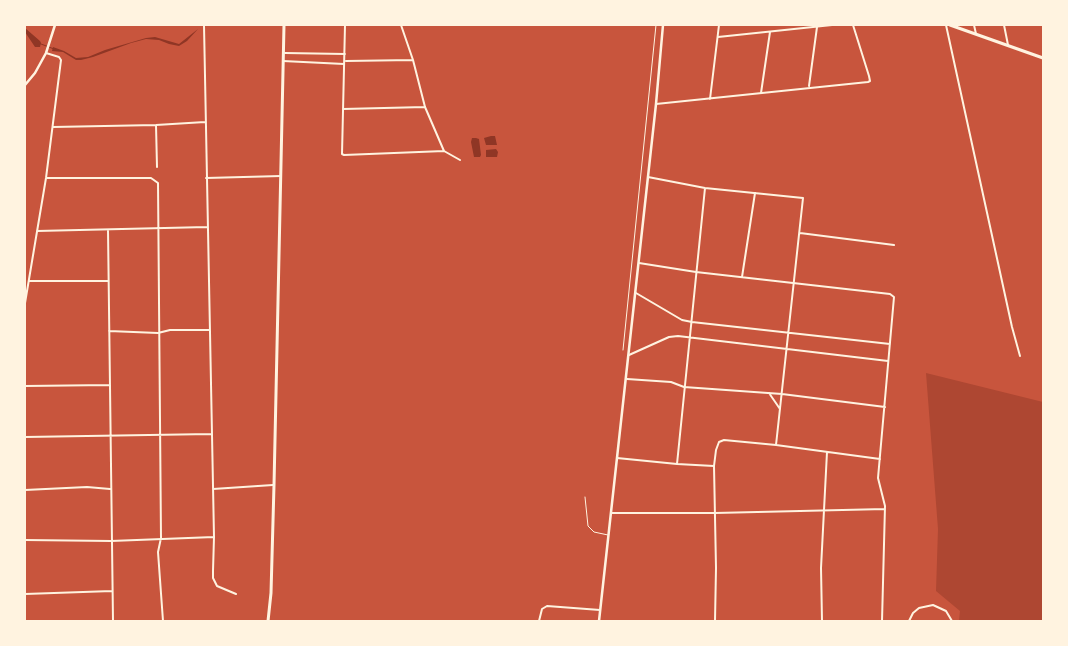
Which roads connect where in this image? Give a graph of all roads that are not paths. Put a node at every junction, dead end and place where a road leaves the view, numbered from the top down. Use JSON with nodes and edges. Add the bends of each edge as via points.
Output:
{"nodes":[{"id":1,"x":55,"y":25,"type":"edge"},
{"id":2,"x":204,"y":25,"type":"edge"},
{"id":3,"x":284,"y":25,"type":"edge"},
{"id":4,"x":345,"y":25,"type":"edge"},
{"id":5,"x":401,"y":25,"type":"edge"},
{"id":6,"x":663,"y":25,"type":"edge"},
{"id":7,"x":718,"y":25,"type":"edge"},
{"id":8,"x":832,"y":25,"type":"edge"},
{"id":9,"x":853,"y":25,"type":"edge"},
{"id":10,"x":946,"y":25,"type":"edge"},
{"id":11,"x":950,"y":25,"type":"edge"},
{"id":12,"x":974,"y":25,"type":"edge"},
{"id":13,"x":1004,"y":25,"type":"edge"},
{"id":14,"x":817,"y":27,"type":"junction"},
{"id":15,"x":770,"y":32,"type":"junction"},
{"id":16,"x":976,"y":34,"type":"junction"},
{"id":17,"x":718,"y":37,"type":"junction"},
{"id":18,"x":1008,"y":46,"type":"junction"},
{"id":19,"x":46,"y":53,"type":"junction"},
{"id":20,"x":283,"y":53,"type":"junction"},
{"id":21,"x":345,"y":54,"type":"junction"},
{"id":22,"x":1043,"y":58,"type":"edge"},
{"id":23,"x":413,"y":60,"type":"junction"},
{"id":24,"x":283,"y":61,"type":"junction"},
{"id":25,"x":345,"y":63,"type":"junction"},
{"id":26,"x":25,"y":85,"type":"edge"},
{"id":27,"x":809,"y":87,"type":"junction"},
{"id":28,"x":761,"y":93,"type":"junction"},
{"id":29,"x":710,"y":99,"type":"junction"},
{"id":30,"x":656,"y":104,"type":"junction"},
{"id":31,"x":425,"y":107,"type":"junction"},
{"id":32,"x":343,"y":109,"type":"junction"},
{"id":33,"x":205,"y":122,"type":"junction"},
{"id":34,"x":156,"y":125,"type":"junction"},
{"id":35,"x":53,"y":127,"type":"junction"},
{"id":36,"x":444,"y":151,"type":"junction"},
{"id":37,"x":460,"y":160,"type":"dead end"},
{"id":38,"x":157,"y":167,"type":"dead end"},
{"id":39,"x":280,"y":176,"type":"junction"},
{"id":40,"x":648,"y":177,"type":"junction"},
{"id":41,"x":46,"y":178,"type":"junction"},
{"id":42,"x":206,"y":178,"type":"junction"},
{"id":43,"x":705,"y":188,"type":"junction"},
{"id":44,"x":755,"y":193,"type":"junction"},
{"id":45,"x":158,"y":228,"type":"junction"},
{"id":46,"x":208,"y":228,"type":"junction"},
{"id":47,"x":108,"y":230,"type":"junction"},
{"id":48,"x":37,"y":231,"type":"junction"},
{"id":49,"x":799,"y":233,"type":"junction"},
{"id":50,"x":894,"y":245,"type":"dead end"},
{"id":51,"x":639,"y":263,"type":"junction"},
{"id":52,"x":696,"y":272,"type":"junction"},
{"id":53,"x":742,"y":277,"type":"junction"},
{"id":54,"x":29,"y":281,"type":"junction"},
{"id":55,"x":108,"y":281,"type":"junction"},
{"id":56,"x":794,"y":283,"type":"junction"},
{"id":57,"x":635,"y":292,"type":"junction"},
{"id":58,"x":25,"y":303,"type":"edge"},
{"id":59,"x":692,"y":322,"type":"junction"},
{"id":60,"x":209,"y":330,"type":"junction"},
{"id":61,"x":109,"y":331,"type":"junction"},
{"id":62,"x":788,"y":332,"type":"junction"},
{"id":63,"x":158,"y":333,"type":"junction"},
{"id":64,"x":690,"y":336,"type":"junction"},
{"id":65,"x":890,"y":344,"type":"junction"},
{"id":66,"x":786,"y":348,"type":"junction"},
{"id":67,"x":629,"y":355,"type":"junction"},
{"id":68,"x":1020,"y":356,"type":"dead end"},
{"id":69,"x":888,"y":361,"type":"junction"},
{"id":70,"x":626,"y":379,"type":"junction"},
{"id":71,"x":25,"y":386,"type":"edge"},
{"id":72,"x":110,"y":386,"type":"junction"},
{"id":73,"x":684,"y":387,"type":"junction"},
{"id":74,"x":768,"y":393,"type":"junction"},
{"id":75,"x":782,"y":394,"type":"junction"},
{"id":76,"x":885,"y":407,"type":"junction"},
{"id":77,"x":780,"y":409,"type":"junction"},
{"id":78,"x":212,"y":434,"type":"junction"},
{"id":79,"x":160,"y":435,"type":"junction"},
{"id":80,"x":110,"y":436,"type":"junction"},
{"id":81,"x":25,"y":438,"type":"edge"},
{"id":82,"x":776,"y":445,"type":"junction"},
{"id":83,"x":827,"y":452,"type":"junction"},
{"id":84,"x":617,"y":458,"type":"junction"},
{"id":85,"x":880,"y":459,"type":"junction"},
{"id":86,"x":677,"y":464,"type":"junction"},
{"id":87,"x":714,"y":466,"type":"junction"},
{"id":88,"x":274,"y":485,"type":"junction"},
{"id":89,"x":110,"y":489,"type":"junction"},
{"id":90,"x":213,"y":489,"type":"junction"},
{"id":91,"x":25,"y":490,"type":"edge"},
{"id":92,"x":585,"y":497,"type":"dead end"},
{"id":93,"x":885,"y":509,"type":"junction"},
{"id":94,"x":825,"y":510,"type":"junction"},
{"id":95,"x":611,"y":513,"type":"junction"},
{"id":96,"x":715,"y":513,"type":"junction"},
{"id":97,"x":609,"y":535,"type":"junction"},
{"id":98,"x":214,"y":537,"type":"junction"},
{"id":99,"x":161,"y":538,"type":"junction"},
{"id":100,"x":25,"y":540,"type":"edge"},
{"id":101,"x":111,"y":541,"type":"junction"},
{"id":102,"x":112,"y":591,"type":"junction"},
{"id":103,"x":25,"y":594,"type":"edge"},
{"id":104,"x":236,"y":594,"type":"dead end"},
{"id":105,"x":600,"y":610,"type":"junction"},
{"id":106,"x":113,"y":621,"type":"edge"},
{"id":107,"x":163,"y":621,"type":"edge"},
{"id":108,"x":268,"y":621,"type":"edge"},
{"id":109,"x":539,"y":621,"type":"edge"},
{"id":110,"x":599,"y":621,"type":"edge"},
{"id":111,"x":715,"y":621,"type":"edge"},
{"id":112,"x":822,"y":621,"type":"edge"},
{"id":113,"x":882,"y":621,"type":"edge"},
{"id":114,"x":909,"y":621,"type":"edge"},
{"id":115,"x":952,"y":621,"type":"edge"}],
"edges":[{"from":1,"to":19,"type":"main road"},
{"from":2,"to":33,"type":"street"},
{"from":3,"to":20,"type":"main road"},
{"from":4,"to":21,"type":"street"},
{"from":5,"to":23,"type":"street"},
{"from":6,"to":30,"type":"main road"},
{"from":7,"to":17,"type":"street"},
{"from":8,"to":14,"type":"street"},
{"from":9,"to":27,"type":"street","via":[[870,80]]},
{"from":10,"to":68,"type":"street"},
{"from":11,"to":16,"type":"main road"},
{"from":12,"to":16,"type":"street"},
{"from":13,"to":18,"type":"street"},
{"from":14,"to":15,"type":"street"},
{"from":14,"to":27,"type":"street"},
{"from":15,"to":17,"type":"street"},
{"from":15,"to":28,"type":"street"},
{"from":16,"to":18,"type":"main road"},
{"from":17,"to":29,"type":"street"},
{"from":18,"to":22,"type":"main road"},
{"from":19,"to":26,"type":"main road"},
{"from":19,"to":35,"type":"street","via":[[61,60]]},
{"from":20,"to":21,"type":"street"},
{"from":20,"to":24,"type":"main road"},
{"from":21,"to":25,"type":"street"},
{"from":23,"to":25,"type":"street"},
{"from":23,"to":31,"type":"street"},
{"from":24,"to":25,"type":"street"},
{"from":24,"to":39,"type":"main road"},
{"from":25,"to":32,"type":"street"},
{"from":27,"to":28,"type":"street"},
{"from":28,"to":29,"type":"street"},
{"from":29,"to":30,"type":"street"},
{"from":30,"to":40,"type":"main road"},
{"from":31,"to":32,"type":"street"},
{"from":31,"to":36,"type":"street"},
{"from":32,"to":36,"type":"street","via":[[341,151],[344,155]]},
{"from":33,"to":34,"type":"street"},
{"from":33,"to":42,"type":"street"},
{"from":34,"to":35,"type":"street"},
{"from":34,"to":38,"type":"street"},
{"from":35,"to":41,"type":"street"},
{"from":36,"to":37,"type":"street"},
{"from":39,"to":42,"type":"street"},
{"from":39,"to":88,"type":"main road"},
{"from":40,"to":43,"type":"street"},
{"from":40,"to":51,"type":"main road"},
{"from":41,"to":45,"type":"street","via":[[151,178],[158,183]]},
{"from":41,"to":48,"type":"street"},
{"from":42,"to":46,"type":"street"},
{"from":43,"to":44,"type":"street"},
{"from":43,"to":52,"type":"street"},
{"from":44,"to":49,"type":"street","via":[[803,198]]},
{"from":44,"to":53,"type":"street"},
{"from":45,"to":46,"type":"street"},
{"from":45,"to":47,"type":"street"},
{"from":45,"to":63,"type":"street"},
{"from":46,"to":60,"type":"street"},
{"from":47,"to":48,"type":"street"},
{"from":47,"to":55,"type":"street"},
{"from":48,"to":54,"type":"street"},
{"from":49,"to":50,"type":"street"},
{"from":49,"to":56,"type":"street"},
{"from":51,"to":52,"type":"street"},
{"from":51,"to":57,"type":"main road"},
{"from":52,"to":53,"type":"street"},
{"from":52,"to":59,"type":"street"},
{"from":53,"to":56,"type":"street"},
{"from":54,"to":55,"type":"street"},
{"from":54,"to":58,"type":"street"},
{"from":55,"to":61,"type":"street"},
{"from":56,"to":62,"type":"street"},
{"from":56,"to":65,"type":"street","via":[[893,295]]},
{"from":57,"to":59,"type":"street","via":[[682,320]]},
{"from":57,"to":67,"type":"main road"},
{"from":59,"to":62,"type":"street"},
{"from":59,"to":64,"type":"street"},
{"from":60,"to":63,"type":"street"},
{"from":60,"to":78,"type":"street"},
{"from":61,"to":63,"type":"street"},
{"from":61,"to":72,"type":"street"},
{"from":62,"to":65,"type":"street"},
{"from":62,"to":66,"type":"street"},
{"from":63,"to":79,"type":"street"},
{"from":64,"to":66,"type":"street"},
{"from":64,"to":67,"type":"street","via":[[669,337]]},
{"from":64,"to":73,"type":"street"},
{"from":65,"to":69,"type":"street"},
{"from":66,"to":69,"type":"street"},
{"from":66,"to":75,"type":"street"},
{"from":67,"to":70,"type":"main road"},
{"from":69,"to":76,"type":"street"},
{"from":70,"to":73,"type":"street","via":[[671,382]]},
{"from":70,"to":84,"type":"main road"},
{"from":71,"to":72,"type":"street"},
{"from":72,"to":80,"type":"street"},
{"from":73,"to":74,"type":"street"},
{"from":73,"to":86,"type":"street"},
{"from":74,"to":75,"type":"street"},
{"from":74,"to":77,"type":"street"},
{"from":75,"to":76,"type":"street"},
{"from":75,"to":77,"type":"street"},
{"from":76,"to":85,"type":"street"},
{"from":77,"to":82,"type":"street"},
{"from":78,"to":79,"type":"street"},
{"from":78,"to":90,"type":"street"},
{"from":79,"to":80,"type":"street"},
{"from":79,"to":99,"type":"street"},
{"from":80,"to":81,"type":"street"},
{"from":80,"to":89,"type":"street"},
{"from":82,"to":83,"type":"street"},
{"from":82,"to":87,"type":"street","via":[[719,442]]},
{"from":83,"to":85,"type":"street"},
{"from":83,"to":94,"type":"street"},
{"from":84,"to":86,"type":"street"},
{"from":84,"to":95,"type":"main road"},
{"from":85,"to":93,"type":"street","via":[[878,478]]},
{"from":86,"to":87,"type":"street"},
{"from":87,"to":96,"type":"street"},
{"from":88,"to":90,"type":"street"},
{"from":88,"to":108,"type":"main road"},
{"from":89,"to":91,"type":"street"},
{"from":89,"to":101,"type":"street"},
{"from":90,"to":98,"type":"street"},
{"from":92,"to":97,"type":"lane","via":[[588,526],[594,532]]},
{"from":93,"to":94,"type":"street"},
{"from":93,"to":113,"type":"street"},
{"from":94,"to":96,"type":"street"},
{"from":94,"to":112,"type":"street"},
{"from":95,"to":96,"type":"street"},
{"from":95,"to":97,"type":"main road"},
{"from":96,"to":111,"type":"street"},
{"from":97,"to":105,"type":"main road"},
{"from":98,"to":99,"type":"street"},
{"from":98,"to":104,"type":"street","via":[[215,583]]},
{"from":99,"to":101,"type":"street"},
{"from":99,"to":107,"type":"street","via":[[158,552]]},
{"from":100,"to":101,"type":"street"},
{"from":101,"to":102,"type":"street"},
{"from":102,"to":103,"type":"street"},
{"from":102,"to":106,"type":"street"},
{"from":105,"to":109,"type":"street","via":[[546,606]]},
{"from":105,"to":110,"type":"main road"},
{"from":114,"to":115,"type":"street","via":[[919,608],[933,605],[946,611]]}]}
